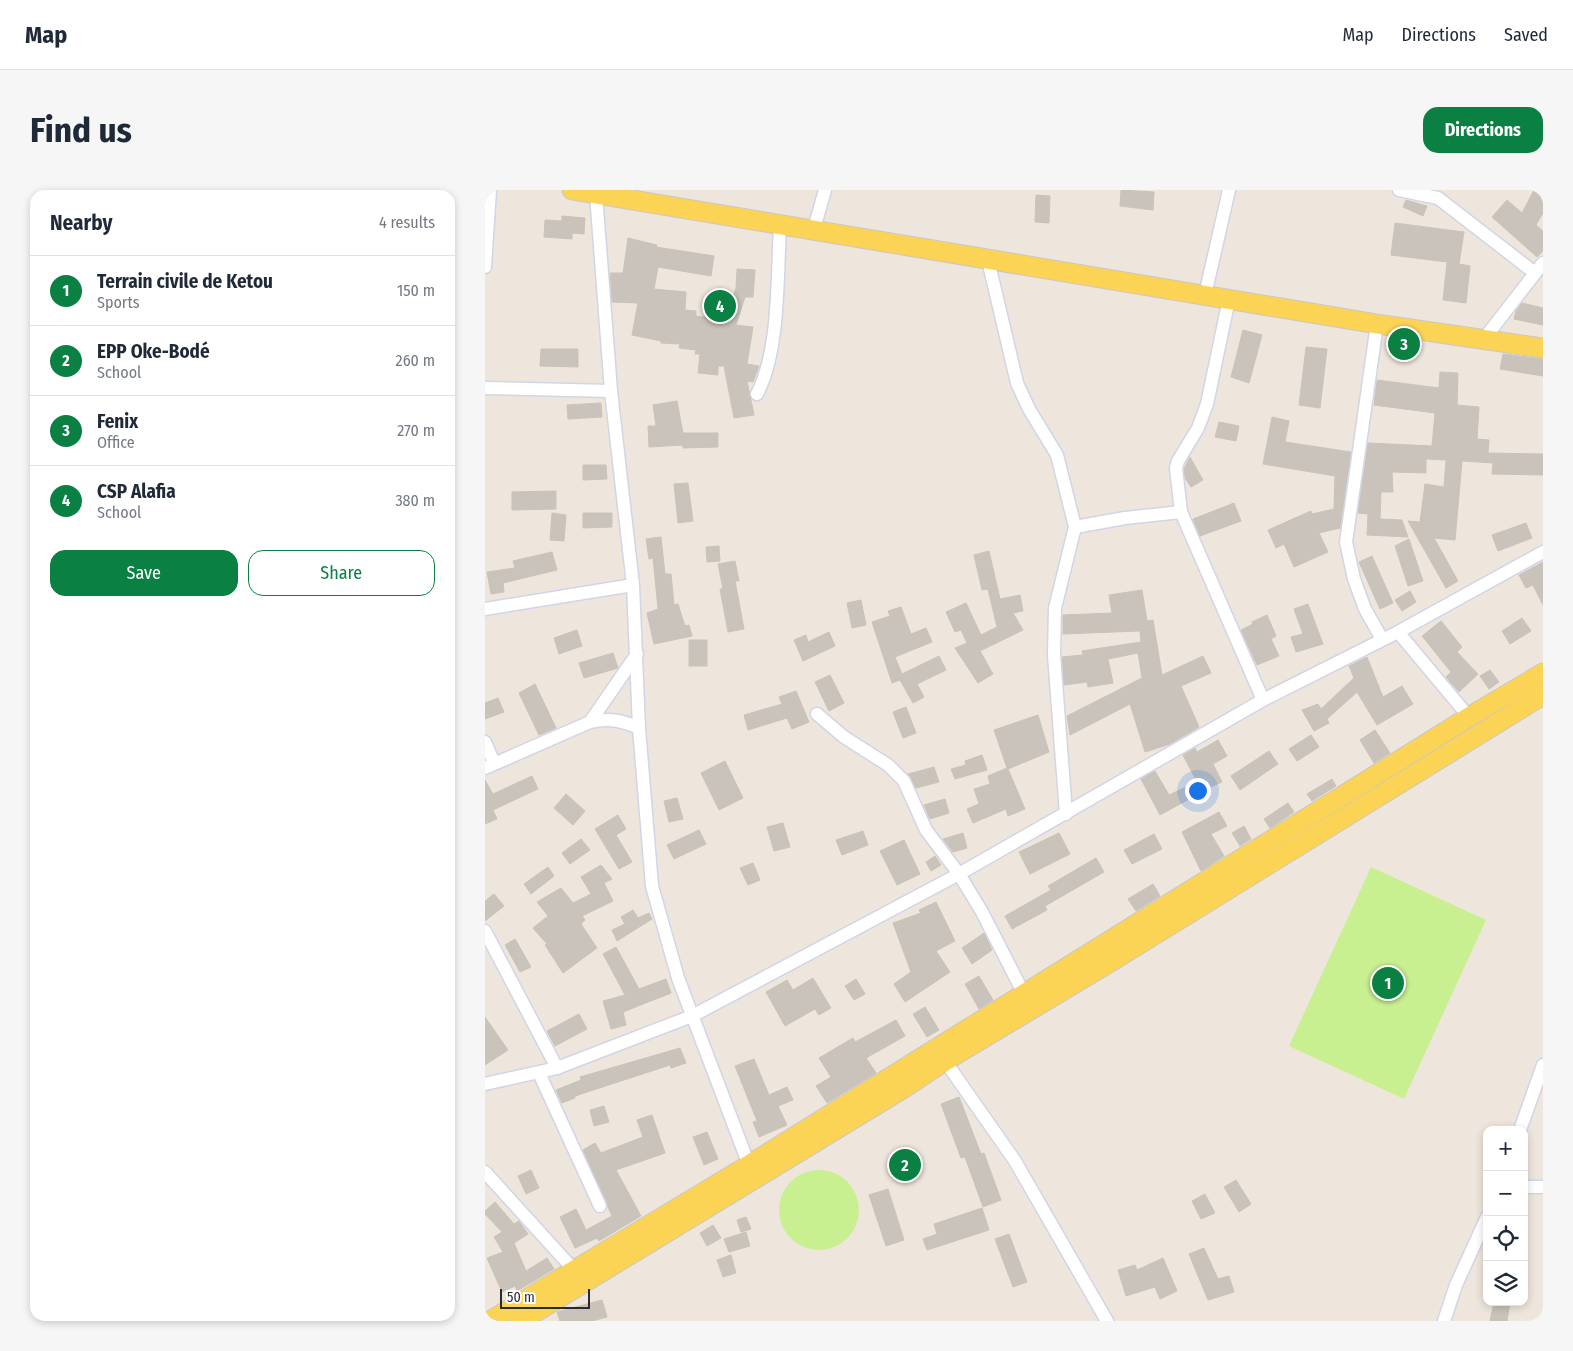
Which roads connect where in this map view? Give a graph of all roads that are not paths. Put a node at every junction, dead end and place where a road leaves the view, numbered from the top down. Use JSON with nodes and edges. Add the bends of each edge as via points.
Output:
{"nodes":[{"id":1,"x":490,"y":190,"type":"edge"},
{"id":2,"x":572,"y":190,"type":"edge"},
{"id":3,"x":825,"y":190,"type":"edge"},
{"id":4,"x":1229,"y":190,"type":"edge"},
{"id":5,"x":1399,"y":190,"type":"edge"},
{"id":6,"x":596,"y":194,"type":"junction"},
{"id":7,"x":1441,"y":194,"type":"edge"},
{"id":8,"x":780,"y":226,"type":"junction"},
{"id":9,"x":813,"y":232,"type":"junction"},
{"id":10,"x":987,"y":260,"type":"junction"},
{"id":11,"x":485,"y":267,"type":"edge"},
{"id":12,"x":1539,"y":268,"type":"edge"},
{"id":13,"x":1205,"y":295,"type":"junction"},
{"id":14,"x":1229,"y":298,"type":"junction"},
{"id":15,"x":1377,"y":324,"type":"junction"},
{"id":16,"x":1484,"y":339,"type":"junction"},
{"id":17,"x":1543,"y":348,"type":"edge"},
{"id":18,"x":485,"y":388,"type":"edge"},
{"id":19,"x":611,"y":392,"type":"junction"},
{"id":20,"x":757,"y":394,"type":"dead end"},
{"id":21,"x":1181,"y":512,"type":"junction"},
{"id":22,"x":1075,"y":527,"type":"junction"},
{"id":23,"x":1543,"y":552,"type":"edge"},
{"id":24,"x":633,"y":585,"type":"junction"},
{"id":25,"x":485,"y":609,"type":"edge"},
{"id":26,"x":1398,"y":632,"type":"junction"},
{"id":27,"x":1382,"y":639,"type":"junction"},
{"id":28,"x":637,"y":654,"type":"junction"},
{"id":29,"x":1543,"y":673,"type":"edge"},
{"id":30,"x":1543,"y":695,"type":"edge"},
{"id":31,"x":1263,"y":700,"type":"junction"},
{"id":32,"x":817,"y":714,"type":"dead end"},
{"id":33,"x":1469,"y":717,"type":"junction"},
{"id":34,"x":589,"y":722,"type":"junction"},
{"id":35,"x":639,"y":728,"type":"junction"},
{"id":36,"x":485,"y":742,"type":"edge"},
{"id":37,"x":489,"y":765,"type":"edge"},
{"id":38,"x":1066,"y":814,"type":"junction"},
{"id":39,"x":959,"y":874,"type":"junction"},
{"id":40,"x":485,"y":931,"type":"edge"},
{"id":41,"x":1024,"y":994,"type":"junction"},
{"id":42,"x":692,"y":1016,"type":"junction"},
{"id":43,"x":945,"y":1061,"type":"junction"},
{"id":44,"x":1543,"y":1065,"type":"edge"},
{"id":45,"x":557,"y":1068,"type":"junction"},
{"id":46,"x":539,"y":1073,"type":"junction"},
{"id":47,"x":485,"y":1084,"type":"edge"},
{"id":48,"x":1521,"y":1126,"type":"edge"},
{"id":49,"x":749,"y":1165,"type":"junction"},
{"id":50,"x":485,"y":1172,"type":"edge"},
{"id":51,"x":1528,"y":1187,"type":"edge"},
{"id":52,"x":1543,"y":1187,"type":"edge"},
{"id":53,"x":600,"y":1206,"type":"dead end"},
{"id":54,"x":1483,"y":1226,"type":"edge"},
{"id":55,"x":574,"y":1270,"type":"junction"},
{"id":56,"x":490,"y":1321,"type":"edge"},
{"id":57,"x":521,"y":1321,"type":"edge"},
{"id":58,"x":1107,"y":1321,"type":"edge"},
{"id":59,"x":1444,"y":1321,"type":"edge"}],
"edges":[{"from":1,"to":11,"type":"street"},
{"from":2,"to":6,"type":"main road"},
{"from":3,"to":9,"type":"street"},
{"from":4,"to":13,"type":"street"},
{"from":5,"to":7,"type":"street"},
{"from":6,"to":8,"type":"main road"},
{"from":6,"to":19,"type":"street"},
{"from":7,"to":12,"type":"street"},
{"from":8,"to":9,"type":"main road"},
{"from":8,"to":20,"type":"street","via":[[773,337],[769,366]]},
{"from":9,"to":10,"type":"main road"},
{"from":10,"to":13,"type":"main road"},
{"from":10,"to":22,"type":"street","via":[[1017,383],[1057,455]]},
{"from":12,"to":16,"type":"street"},
{"from":13,"to":14,"type":"main road"},
{"from":14,"to":15,"type":"main road"},
{"from":14,"to":21,"type":"street","via":[[1207,404],[1198,428],[1176,464]]},
{"from":15,"to":16,"type":"main road"},
{"from":15,"to":27,"type":"street","via":[[1347,542],[1354,579],[1365,609]]},
{"from":16,"to":17,"type":"main road"},
{"from":18,"to":19,"type":"street"},
{"from":19,"to":24,"type":"street"},
{"from":21,"to":22,"type":"street"},
{"from":21,"to":31,"type":"street"},
{"from":22,"to":38,"type":"street","via":[[1055,608],[1054,655]]},
{"from":23,"to":26,"type":"street"},
{"from":24,"to":25,"type":"street"},
{"from":24,"to":28,"type":"street"},
{"from":26,"to":27,"type":"street"},
{"from":26,"to":33,"type":"street"},
{"from":27,"to":31,"type":"street"},
{"from":28,"to":34,"type":"street"},
{"from":28,"to":35,"type":"street"},
{"from":29,"to":33,"type":"main road"},
{"from":30,"to":43,"type":"main road"},
{"from":31,"to":38,"type":"street"},
{"from":32,"to":39,"type":"street","via":[[843,737],[888,765],[904,781],[926,830]]},
{"from":33,"to":41,"type":"main road"},
{"from":34,"to":35,"type":"street","via":[[607,718]]},
{"from":34,"to":37,"type":"street"},
{"from":35,"to":42,"type":"street","via":[[652,886]]},
{"from":36,"to":37,"type":"street"},
{"from":38,"to":39,"type":"street"},
{"from":39,"to":41,"type":"street"},
{"from":39,"to":42,"type":"street"},
{"from":40,"to":45,"type":"street"},
{"from":41,"to":49,"type":"main road"},
{"from":42,"to":45,"type":"street"},
{"from":42,"to":49,"type":"street"},
{"from":43,"to":57,"type":"main road"},
{"from":43,"to":58,"type":"street","via":[[1015,1161]]},
{"from":44,"to":48,"type":"street"},
{"from":45,"to":46,"type":"street"},
{"from":46,"to":47,"type":"street"},
{"from":46,"to":53,"type":"street"},
{"from":49,"to":55,"type":"main road"},
{"from":50,"to":55,"type":"street"},
{"from":51,"to":52,"type":"street"},
{"from":54,"to":59,"type":"street"},
{"from":55,"to":56,"type":"main road"}]}
